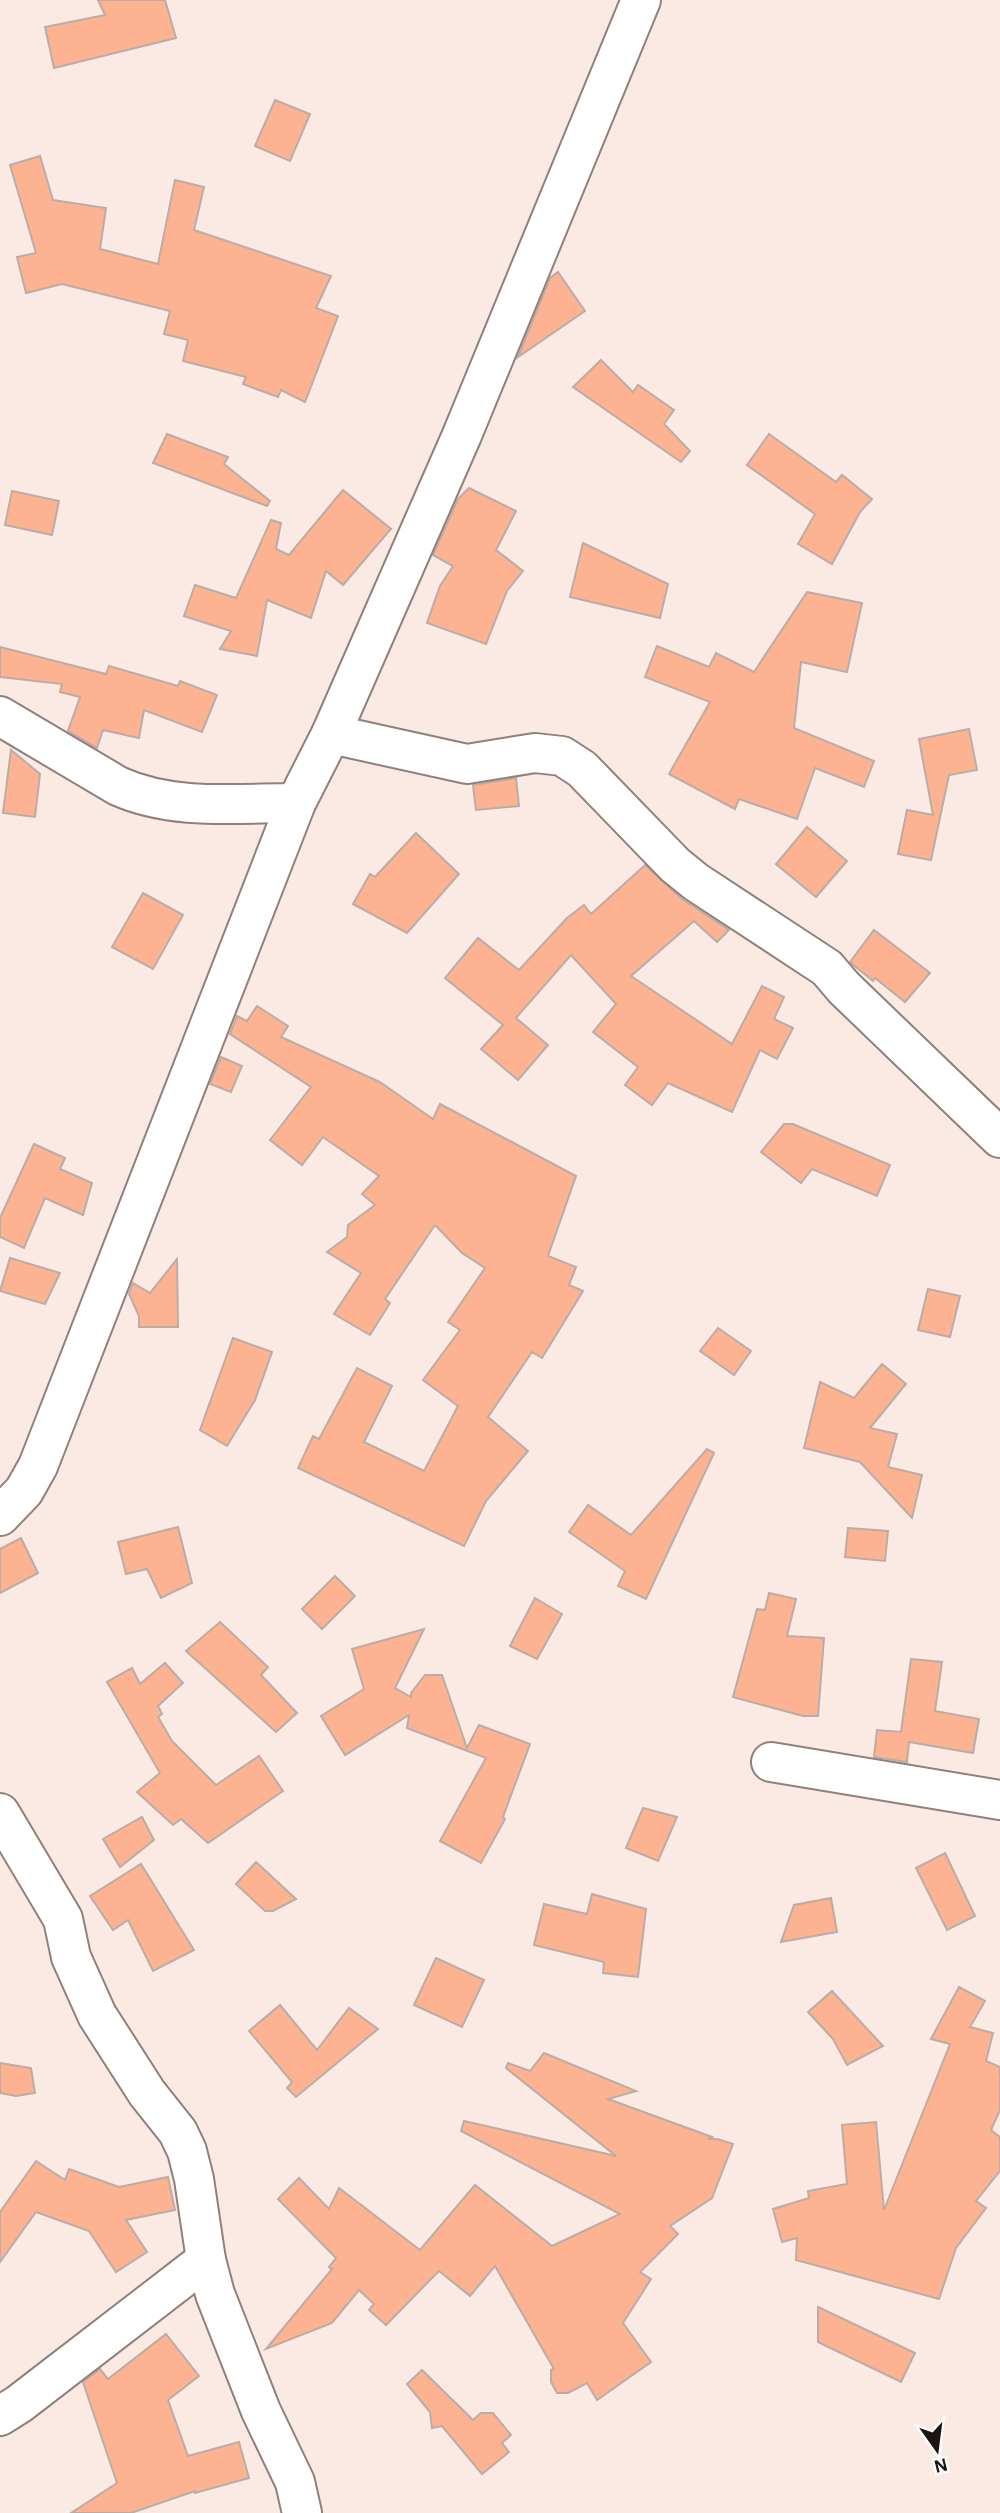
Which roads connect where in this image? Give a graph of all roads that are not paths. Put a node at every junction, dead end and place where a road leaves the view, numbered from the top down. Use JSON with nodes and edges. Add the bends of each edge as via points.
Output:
{"nodes":[{"id":1,"x":641,"y":0,"type":"edge"},
{"id":2,"x":0,"y":716,"type":"edge"},
{"id":3,"x":331,"y":734,"type":"junction"},
{"id":4,"x":296,"y":803,"type":"junction"},
{"id":5,"x":1000,"y":1138,"type":"edge"},
{"id":6,"x":0,"y":1516,"type":"edge"},
{"id":7,"x":771,"y":1762,"type":"dead end"},
{"id":8,"x":1000,"y":1800,"type":"edge"},
{"id":9,"x":0,"y":1813,"type":"edge"},
{"id":10,"x":206,"y":2260,"type":"junction"},
{"id":11,"x":0,"y":2416,"type":"edge"},
{"id":12,"x":302,"y":2513,"type":"edge"}],
"edges":[{"from":1,"to":3,"type":"street","via":[[462,435]]},
{"from":2,"to":4,"type":"street","via":[[138,794],[184,803]]},
{"from":3,"to":4,"type":"street"},
{"from":3,"to":5,"type":"street","via":[[467,764],[535,753],[562,756],[582,769],[696,882],[827,968]]},
{"from":4,"to":6,"type":"street","via":[[38,1466],[24,1491]]},
{"from":7,"to":8,"type":"street"},
{"from":9,"to":10,"type":"street","via":[[63,1919],[71,1958],[97,2015],[187,2151]]},
{"from":10,"to":11,"type":"street"},
{"from":10,"to":12,"type":"street","via":[[261,2411],[295,2482]]}]}
